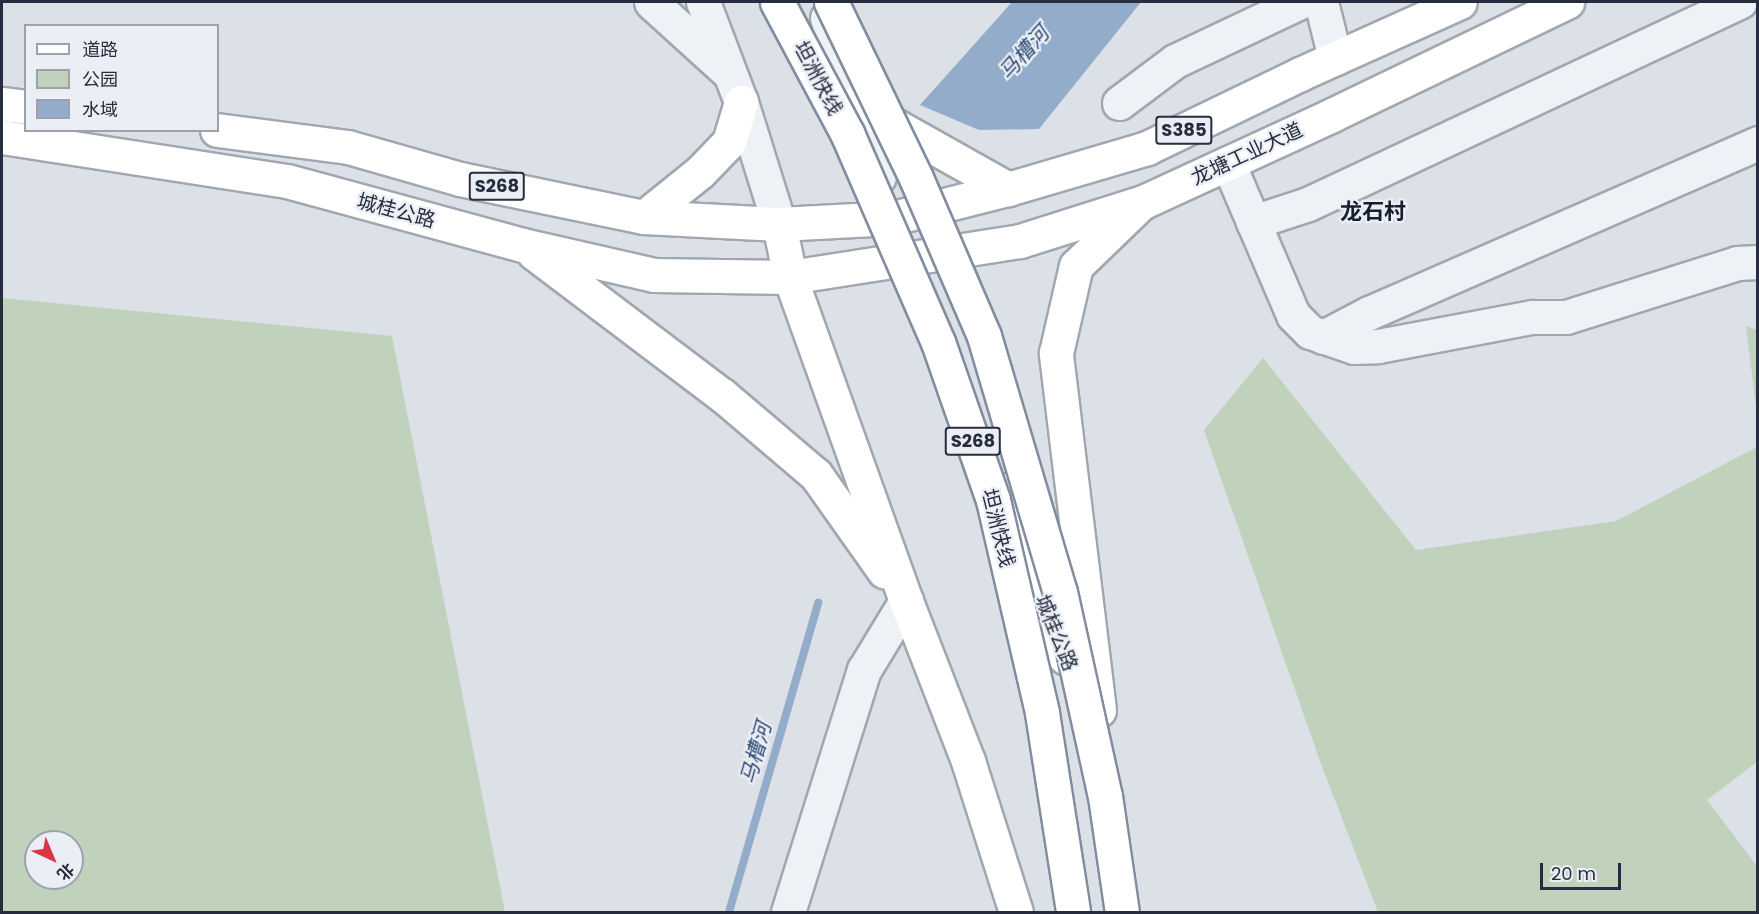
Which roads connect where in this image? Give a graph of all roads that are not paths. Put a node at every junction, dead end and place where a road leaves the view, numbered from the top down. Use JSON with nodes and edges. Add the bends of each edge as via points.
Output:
{"nodes":[{"id":1,"x":651,"y":2,"type":"edge"},
{"id":2,"x":703,"y":2,"type":"edge"},
{"id":3,"x":777,"y":2,"type":"edge"},
{"id":4,"x":821,"y":2,"type":"edge"},
{"id":5,"x":831,"y":2,"type":"edge"},
{"id":6,"x":1300,"y":2,"type":"edge"},
{"id":7,"x":1321,"y":2,"type":"edge"},
{"id":8,"x":1460,"y":2,"type":"edge"},
{"id":9,"x":1567,"y":2,"type":"edge"},
{"id":10,"x":1740,"y":2,"type":"edge"},
{"id":11,"x":1335,"y":58,"type":"junction"},
{"id":12,"x":736,"y":89,"type":"junction"},
{"id":13,"x":855,"y":103,"type":"junction"},
{"id":14,"x":1119,"y":103,"type":"dead end"},
{"id":15,"x":2,"y":104,"type":"edge"},
{"id":16,"x":24,"y":106,"type":"edge"},
{"id":17,"x":219,"y":130,"type":"edge"},
{"id":18,"x":2,"y":137,"type":"edge"},
{"id":19,"x":1758,"y":143,"type":"edge"},
{"id":20,"x":1106,"y":160,"type":"junction"},
{"id":21,"x":1228,"y":163,"type":"junction"},
{"id":22,"x":1008,"y":189,"type":"junction"},
{"id":23,"x":1130,"y":206,"type":"junction"},
{"id":24,"x":644,"y":217,"type":"junction"},
{"id":25,"x":893,"y":218,"type":"junction"},
{"id":26,"x":1253,"y":222,"type":"junction"},
{"id":27,"x":779,"y":224,"type":"junction"},
{"id":28,"x":523,"y":244,"type":"junction"},
{"id":29,"x":911,"y":259,"type":"junction"},
{"id":30,"x":1758,"y":262,"type":"edge"},
{"id":31,"x":790,"y":277,"type":"junction"},
{"id":32,"x":1323,"y":337,"type":"junction"},
{"id":33,"x":906,"y":601,"type":"junction"},
{"id":34,"x":1104,"y":753,"type":"junction"},
{"id":35,"x":788,"y":912,"type":"edge"},
{"id":36,"x":1016,"y":912,"type":"edge"},
{"id":37,"x":1073,"y":912,"type":"edge"},
{"id":38,"x":1122,"y":912,"type":"edge"},
{"id":39,"x":1136,"y":912,"type":"edge"}],
"edges":[{"from":1,"to":12,"type":"street"},
{"from":2,"to":12,"type":"street"},
{"from":3,"to":37,"type":"main road","name":"坦洲快线","number":"S268","bridge":true,"via":[[847,133],[934,331],[993,500],[1042,713]]},
{"from":4,"to":13,"type":"street"},
{"from":5,"to":38,"type":"main road","name":"坦洲快线","number":"S268","bridge":true,"via":[[916,178],[984,336],[1060,592],[1105,796]]},
{"from":6,"to":14,"type":"street","via":[[1174,61]]},
{"from":7,"to":11,"type":"street"},
{"from":8,"to":11,"type":"main road","number":"S385"},
{"from":9,"to":21,"type":"main road","name":"龙塘工业大道","number":"S385"},
{"from":10,"to":26,"type":"street","via":[[1308,204]]},
{"from":11,"to":20,"type":"main road","number":"S385","via":[[1147,148]]},
{"from":12,"to":24,"type":"main road","via":[[729,142],[700,172]]},
{"from":12,"to":27,"type":"street"},
{"from":13,"to":22,"type":"main road"},
{"from":13,"to":25,"type":"street"},
{"from":15,"to":16,"type":"main road"},
{"from":17,"to":24,"type":"main road","number":"S268","via":[[348,147],[460,178]]},
{"from":18,"to":28,"type":"main road","name":"城桂公路","number":"S268","via":[[287,182]]},
{"from":19,"to":32,"type":"street","via":[[1369,313]]},
{"from":20,"to":22,"type":"main road","number":"S385"},
{"from":20,"to":23,"type":"main road","via":[[1100,189]]},
{"from":21,"to":23,"type":"main road","name":"龙塘工业大道","number":"S385"},
{"from":21,"to":26,"type":"street"},
{"from":22,"to":25,"type":"main road","number":"S385"},
{"from":23,"to":29,"type":"main road","name":"龙塘工业大道","number":"S385","via":[[1020,241]]},
{"from":23,"to":34,"type":"main road","via":[[1076,266],[1056,353]]},
{"from":24,"to":27,"type":"main road","number":"S268"},
{"from":25,"to":27,"type":"main road","number":"S268"},
{"from":25,"to":29,"type":"main road","name":"城桂公路","number":"S268"},
{"from":26,"to":32,"type":"street","via":[[1293,315],[1310,332]]},
{"from":27,"to":31,"type":"main road","number":"S268"},
{"from":28,"to":31,"type":"main road","name":"城桂公路","number":"S268","via":[[654,275]]},
{"from":28,"to":33,"type":"main road","number":"S268","via":[[722,395],[816,475]]},
{"from":29,"to":31,"type":"main road","name":"城桂公路","number":"S268"},
{"from":29,"to":34,"type":"main road","name":"城桂公路","number":"S268","via":[[946,337],[1044,606]]},
{"from":30,"to":32,"type":"street","via":[[1737,263],[1566,317],[1532,317],[1378,346],[1354,346]]},
{"from":31,"to":33,"type":"main road","number":"S268"},
{"from":33,"to":35,"type":"street","via":[[864,670]]},
{"from":33,"to":36,"type":"main road","number":"S268","via":[[968,761]]},
{"from":34,"to":39,"type":"main road","name":"城桂公路","number":"S268"}]}
